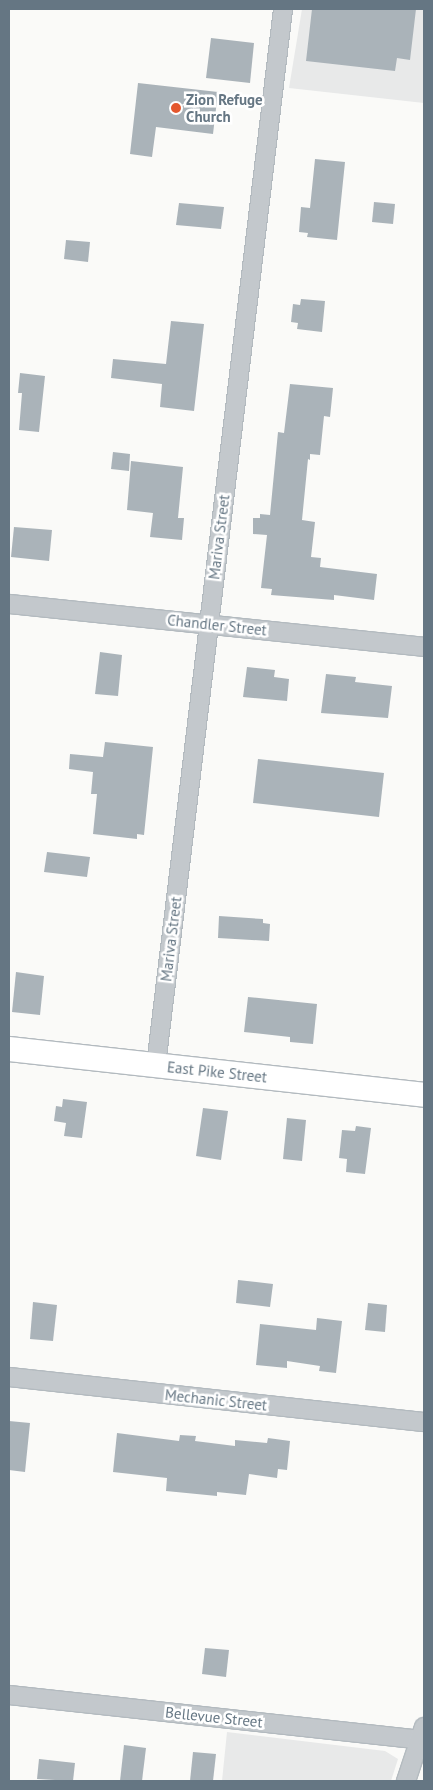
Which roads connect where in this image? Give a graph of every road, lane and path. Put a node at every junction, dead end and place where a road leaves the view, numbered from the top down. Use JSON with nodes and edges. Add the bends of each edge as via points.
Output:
{"nodes":[{"id":1,"x":283,"y":9,"type":"edge"},
{"id":2,"x":9,"y":604,"type":"edge"},
{"id":3,"x":209,"y":624,"type":"junction"},
{"id":4,"x":424,"y":647,"type":"edge"},
{"id":5,"x":9,"y":1049,"type":"edge"},
{"id":6,"x":156,"y":1065,"type":"junction"},
{"id":7,"x":424,"y":1095,"type":"edge"},
{"id":8,"x":9,"y":1377,"type":"edge"},
{"id":9,"x":424,"y":1422,"type":"edge"},
{"id":10,"x":9,"y":1695,"type":"edge"},
{"id":11,"x":422,"y":1733,"type":"edge"},
{"id":12,"x":406,"y":1781,"type":"edge"}],
"edges":[{"from":1,"to":3,"type":"street","name":"Mariva Street"},
{"from":2,"to":3,"type":"street","name":"Chandler Street"},
{"from":3,"to":4,"type":"street","name":"Chandler Street"},
{"from":3,"to":6,"type":"street","name":"Mariva Street"},
{"from":5,"to":6,"type":"street","name":"East Pike Street"},
{"from":6,"to":7,"type":"street","name":"East Pike Street"},
{"from":8,"to":9,"type":"street","name":"Mechanic Street"},
{"from":10,"to":11,"type":"street","name":"Bellevue Street"},
{"from":11,"to":12,"type":"street"}]}
